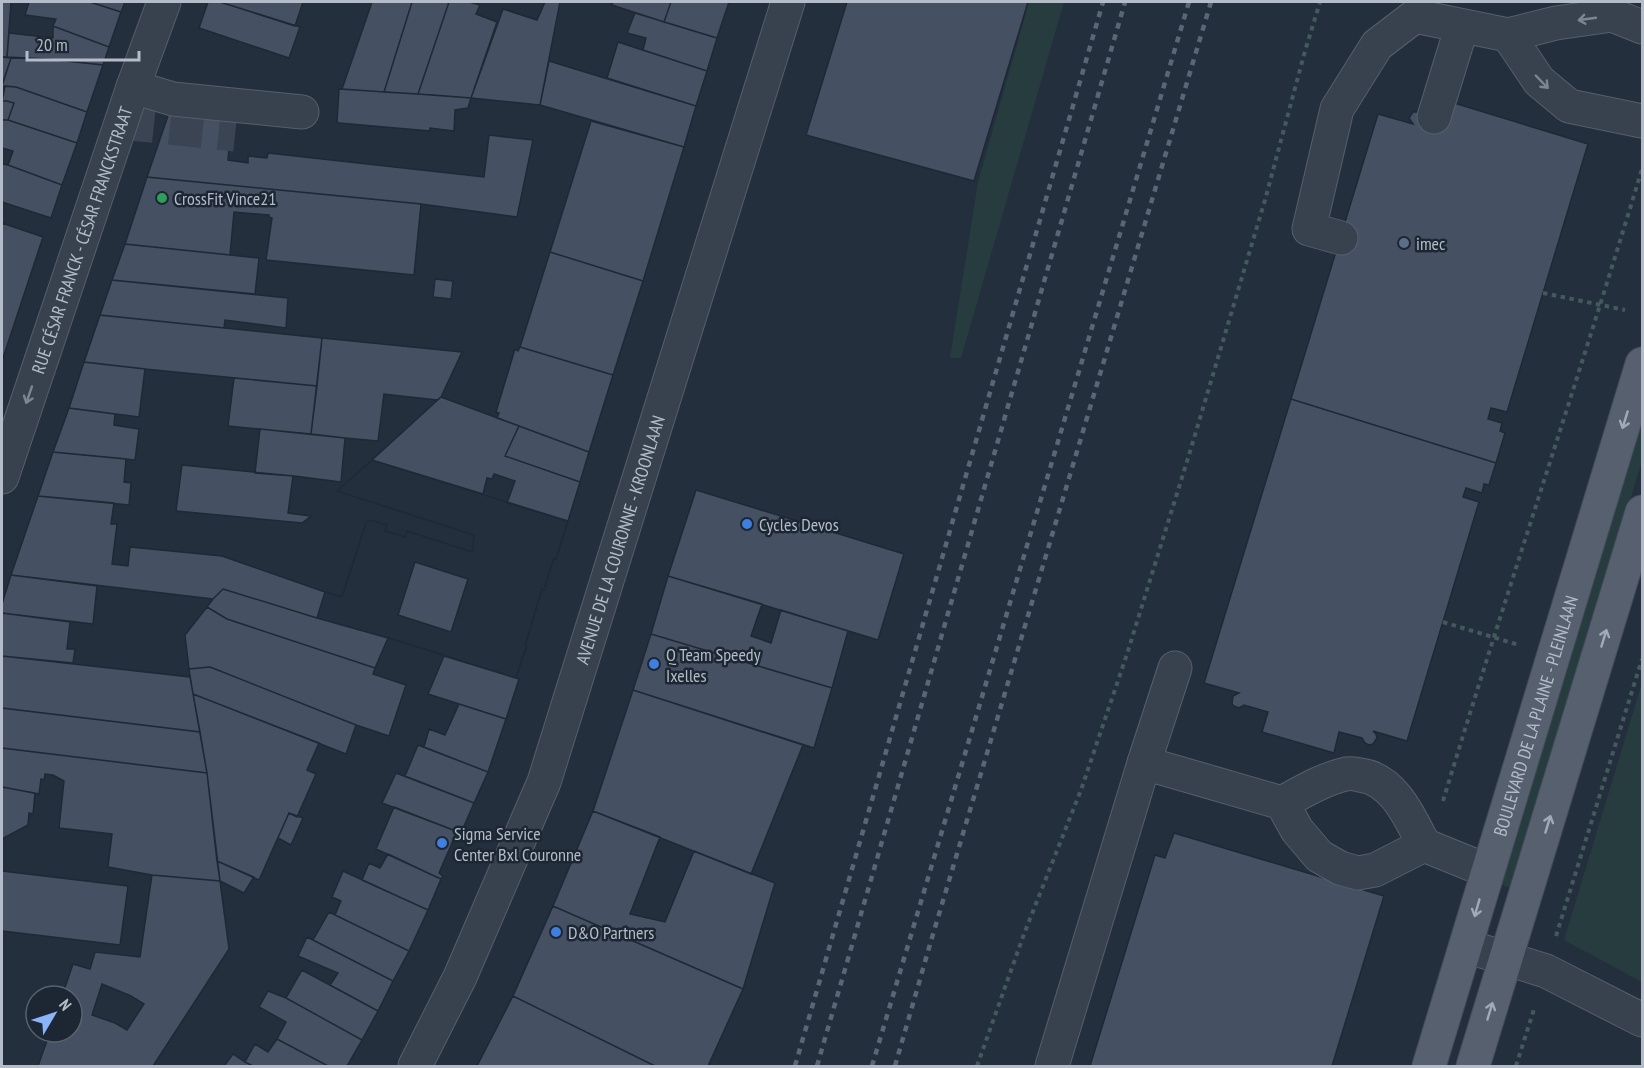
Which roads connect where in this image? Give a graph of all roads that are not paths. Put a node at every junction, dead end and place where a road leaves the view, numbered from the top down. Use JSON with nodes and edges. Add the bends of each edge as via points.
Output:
{"nodes":[{"id":1,"x":164,"y":2,"type":"edge"},
{"id":2,"x":788,"y":2,"type":"edge"},
{"id":3,"x":1413,"y":9,"type":"edge"},
{"id":4,"x":1462,"y":26,"type":"junction"},
{"id":5,"x":1642,"y":27,"type":"edge"},
{"id":6,"x":1508,"y":35,"type":"junction"},
{"id":7,"x":133,"y":87,"type":"junction"},
{"id":8,"x":302,"y":112,"type":"dead end"},
{"id":9,"x":1434,"y":117,"type":"dead end"},
{"id":10,"x":1642,"y":121,"type":"edge"},
{"id":11,"x":1341,"y":238,"type":"dead end"},
{"id":12,"x":1642,"y":364,"type":"edge"},
{"id":13,"x":2,"y":477,"type":"edge"},
{"id":14,"x":1642,"y":512,"type":"edge"},
{"id":15,"x":1175,"y":668,"type":"dead end"},
{"id":16,"x":1144,"y":763,"type":"junction"},
{"id":17,"x":1282,"y":803,"type":"junction"},
{"id":18,"x":1427,"y":846,"type":"junction"},
{"id":19,"x":1488,"y":871,"type":"junction"},
{"id":20,"x":1466,"y":946,"type":"junction"},
{"id":21,"x":1507,"y":958,"type":"junction"},
{"id":22,"x":1642,"y":1020,"type":"edge"},
{"id":23,"x":415,"y":1066,"type":"edge"},
{"id":24,"x":1052,"y":1066,"type":"edge"},
{"id":25,"x":1429,"y":1066,"type":"edge"},
{"id":26,"x":1473,"y":1066,"type":"edge"}],
"edges":[{"from":1,"to":7,"type":"street","name":"RUE CÉSAR FRANCK - CÉSAR FRANCKSTRAAT"},
{"from":2,"to":23,"type":"street","name":"AVENUE DE LA COURONNE - KROONLAAN","via":[[544,782],[460,977]]},
{"from":3,"to":4,"type":"street"},
{"from":3,"to":11,"type":"street","via":[[1377,45],[1336,109],[1309,229]]},
{"from":4,"to":6,"type":"street"},
{"from":4,"to":9,"type":"street"},
{"from":5,"to":6,"type":"street","one_way":true,"via":[[1612,15]]},
{"from":6,"to":10,"type":"street","one_way":true,"via":[[1539,81],[1569,106]]},
{"from":7,"to":8,"type":"street","via":[[173,99]]},
{"from":7,"to":13,"type":"street","name":"RUE CÉSAR FRANCK - CÉSAR FRANCKSTRAAT","one_way":true},
{"from":12,"to":19,"type":"main road","name":"BOULEVARD DE LA PLAINE - PLEINLAAN","one_way":true},
{"from":21,"to":14,"type":"main road","one_way":true},
{"from":15,"to":16,"type":"street"},
{"from":16,"to":17,"type":"street"},
{"from":16,"to":24,"type":"street"},
{"from":17,"to":18,"type":"street","via":[[1297,830],[1319,856],[1340,868],[1358,873],[1375,870]]},
{"from":17,"to":18,"type":"street","via":[[1348,773],[1366,776],[1385,785],[1397,798]]},
{"from":18,"to":19,"type":"street"},
{"from":19,"to":20,"type":"main road","name":"BOULEVARD DE LA PLAINE - PLEINLAAN","one_way":true},
{"from":20,"to":21,"type":"street"},
{"from":20,"to":25,"type":"main road","name":"BOULEVARD DE LA PLAINE - PLEINLAAN"},
{"from":21,"to":22,"type":"street","via":[[1546,971]]},
{"from":26,"to":21,"type":"main road","one_way":true}]}
